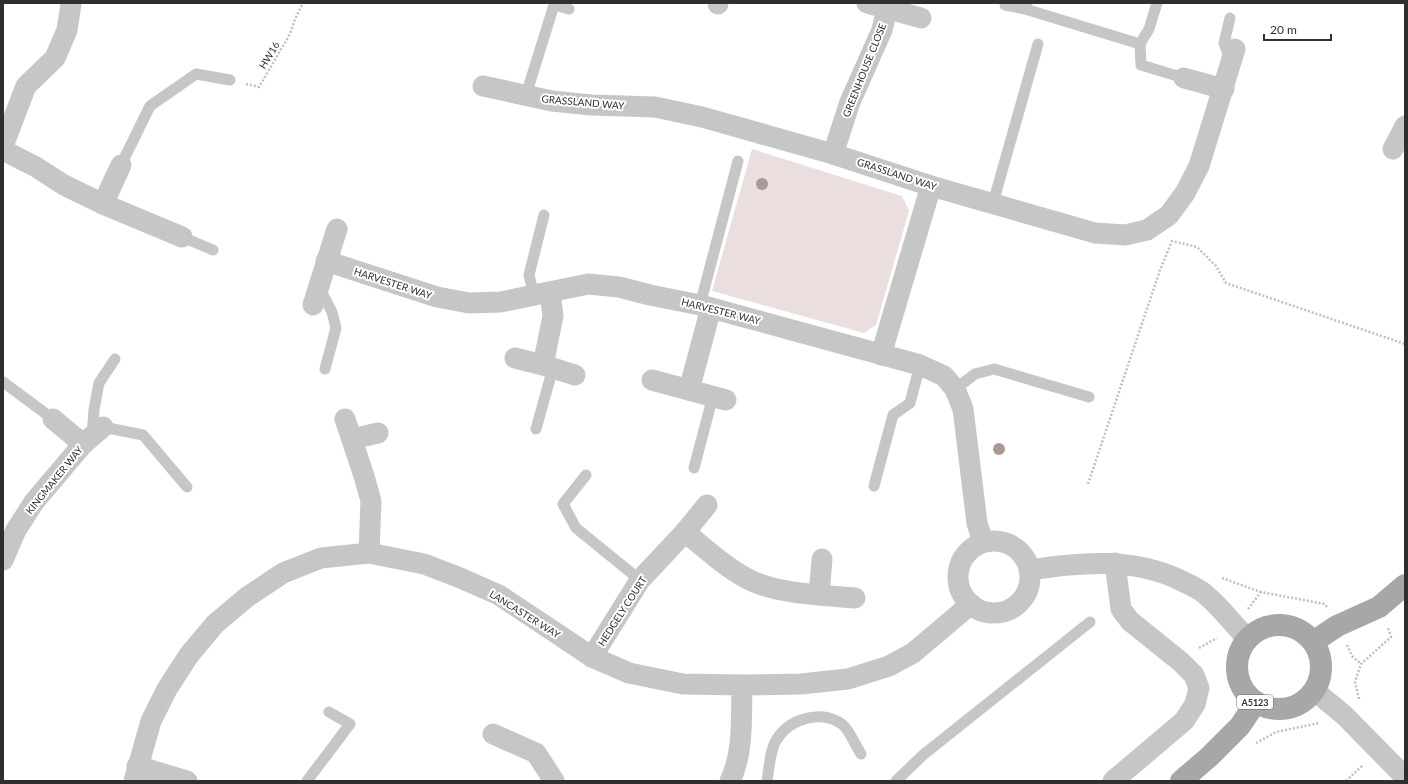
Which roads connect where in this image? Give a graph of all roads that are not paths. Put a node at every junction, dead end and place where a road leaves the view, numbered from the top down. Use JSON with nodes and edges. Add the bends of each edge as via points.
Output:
{"nodes":[{"id":1,"x":70,"y":3,"type":"edge"},
{"id":2,"x":867,"y":3,"type":"edge"},
{"id":3,"x":1157,"y":3,"type":"edge"},
{"id":4,"x":1005,"y":5,"type":"dead end"},
{"id":5,"x":1026,"y":6,"type":"edge"},
{"id":6,"x":569,"y":9,"type":"dead end"},
{"id":7,"x":907,"y":11,"type":"edge"},
{"id":8,"x":1230,"y":18,"type":"dead end"},
{"id":9,"x":1038,"y":44,"type":"dead end"},
{"id":10,"x":1140,"y":44,"type":"junction"},
{"id":11,"x":1233,"y":56,"type":"joint"},
{"id":12,"x":1184,"y":78,"type":"joint"},
{"id":13,"x":230,"y":80,"type":"road end"},
{"id":14,"x":483,"y":86,"type":"dead end"},
{"id":15,"x":1224,"y":89,"type":"junction"},
{"id":16,"x":526,"y":95,"type":"junction"},
{"id":17,"x":1405,"y":126,"type":"edge"},
{"id":18,"x":3,"y":146,"type":"edge"},
{"id":19,"x":1393,"y":149,"type":"dead end"},
{"id":20,"x":3,"y":150,"type":"edge"},
{"id":21,"x":833,"y":154,"type":"junction"},
{"id":22,"x":738,"y":161,"type":"dead end"},
{"id":23,"x":121,"y":166,"type":"joint"},
{"id":24,"x":931,"y":186,"type":"junction"},
{"id":25,"x":992,"y":203,"type":"junction"},
{"id":26,"x":103,"y":204,"type":"junction"},
{"id":27,"x":544,"y":215,"type":"dead end"},
{"id":28,"x":337,"y":229,"type":"dead end"},
{"id":29,"x":182,"y":237,"type":"joint"},
{"id":30,"x":213,"y":250,"type":"dead end"},
{"id":31,"x":326,"y":261,"type":"junction"},
{"id":32,"x":542,"y":293,"type":"junction"},
{"id":33,"x":316,"y":296,"type":"joint"},
{"id":34,"x":706,"y":306,"type":"junction"},
{"id":35,"x":881,"y":354,"type":"junction"},
{"id":36,"x":515,"y":358,"type":"dead end"},
{"id":37,"x":115,"y":359,"type":"dead end"},
{"id":38,"x":920,"y":365,"type":"junction"},
{"id":39,"x":548,"y":366,"type":"junction"},
{"id":40,"x":325,"y":369,"type":"dead end"},
{"id":41,"x":575,"y":375,"type":"dead end"},
{"id":42,"x":652,"y":380,"type":"dead end"},
{"id":43,"x":3,"y":382,"type":"edge"},
{"id":44,"x":955,"y":389,"type":"junction"},
{"id":45,"x":689,"y":390,"type":"junction"},
{"id":46,"x":719,"y":398,"type":"joint"},
{"id":47,"x":1089,"y":398,"type":"dead end"},
{"id":48,"x":53,"y":419,"type":"joint"},
{"id":49,"x":345,"y":419,"type":"dead end"},
{"id":50,"x":536,"y":429,"type":"dead end"},
{"id":51,"x":378,"y":433,"type":"dead end"},
{"id":52,"x":93,"y":436,"type":"junction"},
{"id":53,"x":352,"y":439,"type":"junction"},
{"id":54,"x":694,"y":468,"type":"dead end"},
{"id":55,"x":586,"y":475,"type":"dead end"},
{"id":56,"x":874,"y":486,"type":"dead end"},
{"id":57,"x":188,"y":487,"type":"dead end"},
{"id":58,"x":706,"y":505,"type":"dead end"},
{"id":59,"x":685,"y":532,"type":"junction"},
{"id":60,"x":983,"y":542,"type":"junction"},
{"id":61,"x":369,"y":553,"type":"junction"},
{"id":62,"x":822,"y":559,"type":"dead end"},
{"id":63,"x":3,"y":560,"type":"edge"},
{"id":64,"x":1115,"y":563,"type":"junction"},
{"id":65,"x":1029,"y":570,"type":"junction"},
{"id":66,"x":640,"y":580,"type":"junction"},
{"id":67,"x":1405,"y":585,"type":"edge"},
{"id":68,"x":819,"y":595,"type":"junction"},
{"id":69,"x":855,"y":598,"type":"dead end"},
{"id":70,"x":971,"y":604,"type":"junction"},
{"id":71,"x":1090,"y":622,"type":"dead end"},
{"id":72,"x":1248,"y":639,"type":"junction"},
{"id":73,"x":1313,"y":642,"type":"junction"},
{"id":74,"x":592,"y":657,"type":"junction"},
{"id":75,"x":742,"y":685,"type":"junction"},
{"id":76,"x":1315,"y":691,"type":"junction"},
{"id":77,"x":1256,"y":702,"type":"junction"},
{"id":78,"x":329,"y":712,"type":"dead end"},
{"id":79,"x":493,"y":734,"type":"dead end"},
{"id":80,"x":861,"y":754,"type":"dead end"},
{"id":81,"x":136,"y":774,"type":"edge"},
{"id":82,"x":1405,"y":777,"type":"edge"},
{"id":83,"x":186,"y":781,"type":"edge"},
{"id":84,"x":307,"y":781,"type":"edge"},
{"id":85,"x":554,"y":781,"type":"edge"},
{"id":86,"x":730,"y":781,"type":"edge"},
{"id":87,"x":767,"y":781,"type":"edge"},
{"id":88,"x":896,"y":781,"type":"edge"},
{"id":89,"x":1113,"y":781,"type":"edge"},
{"id":90,"x":1181,"y":781,"type":"edge"}],
"edges":[{"from":1,"to":18,"type":"street","via":[[67,30],[55,58],[26,86]]},
{"from":2,"to":7,"type":"street","name":"GREENHOUSE CLOSE"},
{"from":3,"to":10,"type":"lane","via":[[1149,29]]},
{"from":4,"to":5,"type":"lane"},
{"from":5,"to":10,"type":"lane"},
{"from":6,"to":16,"type":"lane","via":[[554,5]]},
{"from":7,"to":21,"type":"street","name":"GREENHOUSE CLOSE","via":[[882,30],[850,102]]},
{"from":8,"to":11,"type":"lane","via":[[1224,43]]},
{"from":9,"to":25,"type":"lane"},
{"from":10,"to":12,"type":"lane","via":[[1141,65]]},
{"from":11,"to":15,"type":"street","name":"GRASSLAND WAY"},
{"from":12,"to":15,"type":"street"},
{"from":13,"to":23,"type":"lane","via":[[196,74],[150,106]]},
{"from":14,"to":16,"type":"street","name":"GRASSLAND WAY"},
{"from":15,"to":25,"type":"street","name":"GRASSLAND WAY","via":[[1199,166],[1185,193],[1169,216],[1147,230],[1125,235],[1095,233]]},
{"from":16,"to":21,"type":"street","name":"GRASSLAND WAY","via":[[584,104],[655,107],[702,117]]},
{"from":17,"to":19,"type":"street"},
{"from":20,"to":26,"type":"street"},
{"from":21,"to":24,"type":"street","name":"GRASSLAND WAY"},
{"from":22,"to":34,"type":"lane"},
{"from":23,"to":26,"type":"street"},
{"from":24,"to":25,"type":"street","name":"GRASSLAND WAY"},
{"from":24,"to":35,"type":"street"},
{"from":26,"to":29,"type":"street"},
{"from":27,"to":32,"type":"lane","via":[[529,275]]},
{"from":28,"to":31,"type":"street"},
{"from":29,"to":30,"type":"lane"},
{"from":31,"to":32,"type":"street","name":"HARVESTER WAY","via":[[437,297],[470,303],[501,302]]},
{"from":31,"to":33,"type":"street"},
{"from":32,"to":34,"type":"street","name":"HARVESTER WAY","via":[[588,284],[611,286]]},
{"from":32,"to":39,"type":"street","via":[[553,316]]},
{"from":33,"to":40,"type":"lane","via":[[332,312],[336,328]]},
{"from":34,"to":35,"type":"street","name":"HARVESTER WAY"},
{"from":34,"to":45,"type":"street"},
{"from":35,"to":38,"type":"street","name":"HARVESTER WAY"},
{"from":36,"to":39,"type":"street"},
{"from":37,"to":52,"type":"lane","via":[[99,384]]},
{"from":38,"to":44,"type":"street","name":"HARVESTER WAY","via":[[944,376]]},
{"from":38,"to":56,"type":"lane","via":[[910,403],[893,415]]},
{"from":39,"to":41,"type":"street"},
{"from":39,"to":50,"type":"lane"},
{"from":42,"to":45,"type":"street"},
{"from":43,"to":48,"type":"lane"},
{"from":44,"to":47,"type":"lane","via":[[975,374],[994,369]]},
{"from":44,"to":60,"type":"street","name":"HARVESTER WAY","via":[[964,409],[977,523]]},
{"from":45,"to":46,"type":"street"},
{"from":46,"to":54,"type":"lane"},
{"from":48,"to":52,"type":"street"},
{"from":49,"to":53,"type":"street"},
{"from":51,"to":53,"type":"street"},
{"from":52,"to":57,"type":"lane","via":[[143,435]]},
{"from":52,"to":63,"type":"street","name":"KINGMAKER WAY","via":[[34,502],[16,530]]},
{"from":53,"to":61,"type":"street","via":[[371,501]]},
{"from":55,"to":66,"type":"lane","via":[[563,504],[576,528]]},
{"from":58,"to":59,"type":"street","name":"HEDGELY COURT"},
{"from":59,"to":66,"type":"street","name":"HEDGELY COURT"},
{"from":59,"to":68,"type":"street","via":[[728,567],[752,581],[773,588]]},
{"from":60,"to":65,"type":"street","via":[[1006,543],[1017,549]]},
{"from":60,"to":70,"type":"street","via":[[971,548],[958,570],[958,583],[962,595]]},
{"from":61,"to":74,"type":"street","name":"LANCASTER WAY","via":[[424,564],[499,595]]},
{"from":61,"to":81,"type":"street","name":"LANCASTER WAY","via":[[321,558],[282,573],[246,597],[215,624],[189,655],[167,689],[151,721]]},
{"from":62,"to":68,"type":"street"},
{"from":64,"to":65,"type":"street","via":[[1065,564]]},
{"from":64,"to":72,"type":"street","via":[[1142,567],[1171,576],[1201,591]]},
{"from":64,"to":89,"type":"street","via":[[1121,609],[1130,621],[1194,675],[1199,688],[1195,704],[1184,721]]},
{"from":65,"to":70,"type":"street","via":[[1025,594],[1017,604],[994,613]]},
{"from":66,"to":74,"type":"street","name":"HEDGELY COURT"},
{"from":67,"to":73,"type":"main road","via":[[1379,607],[1337,626]]},
{"from":68,"to":69,"type":"street"},
{"from":70,"to":75,"type":"street","name":"LANCASTER WAY","via":[[913,653],[889,666],[848,679],[801,684]]},
{"from":71,"to":88,"type":"lane","via":[[923,755]]},
{"from":72,"to":73,"type":"main road","via":[[1257,631],[1281,625],[1293,627]]},
{"from":72,"to":77,"type":"main road","number":"A5123","via":[[1238,660],[1237,672],[1246,693]]},
{"from":73,"to":76,"type":"main road","via":[[1322,666]]},
{"from":74,"to":75,"type":"street","name":"LANCASTER WAY","via":[[629,673],[683,684]]},
{"from":75,"to":86,"type":"street","via":[[740,745],[736,770]]},
{"from":76,"to":77,"type":"main road","number":"A5123","via":[[1305,701],[1280,710],[1266,708]]},
{"from":76,"to":82,"type":"street","via":[[1345,716]]},
{"from":77,"to":90,"type":"main road","number":"A5123","via":[[1240,726]]},
{"from":78,"to":84,"type":"lane","via":[[350,724]]},
{"from":79,"to":85,"type":"street","via":[[536,753]]},
{"from":80,"to":87,"type":"lane","via":[[843,726],[828,717],[809,717],[791,724],[777,739]]},
{"from":81,"to":83,"type":"street"}]}
